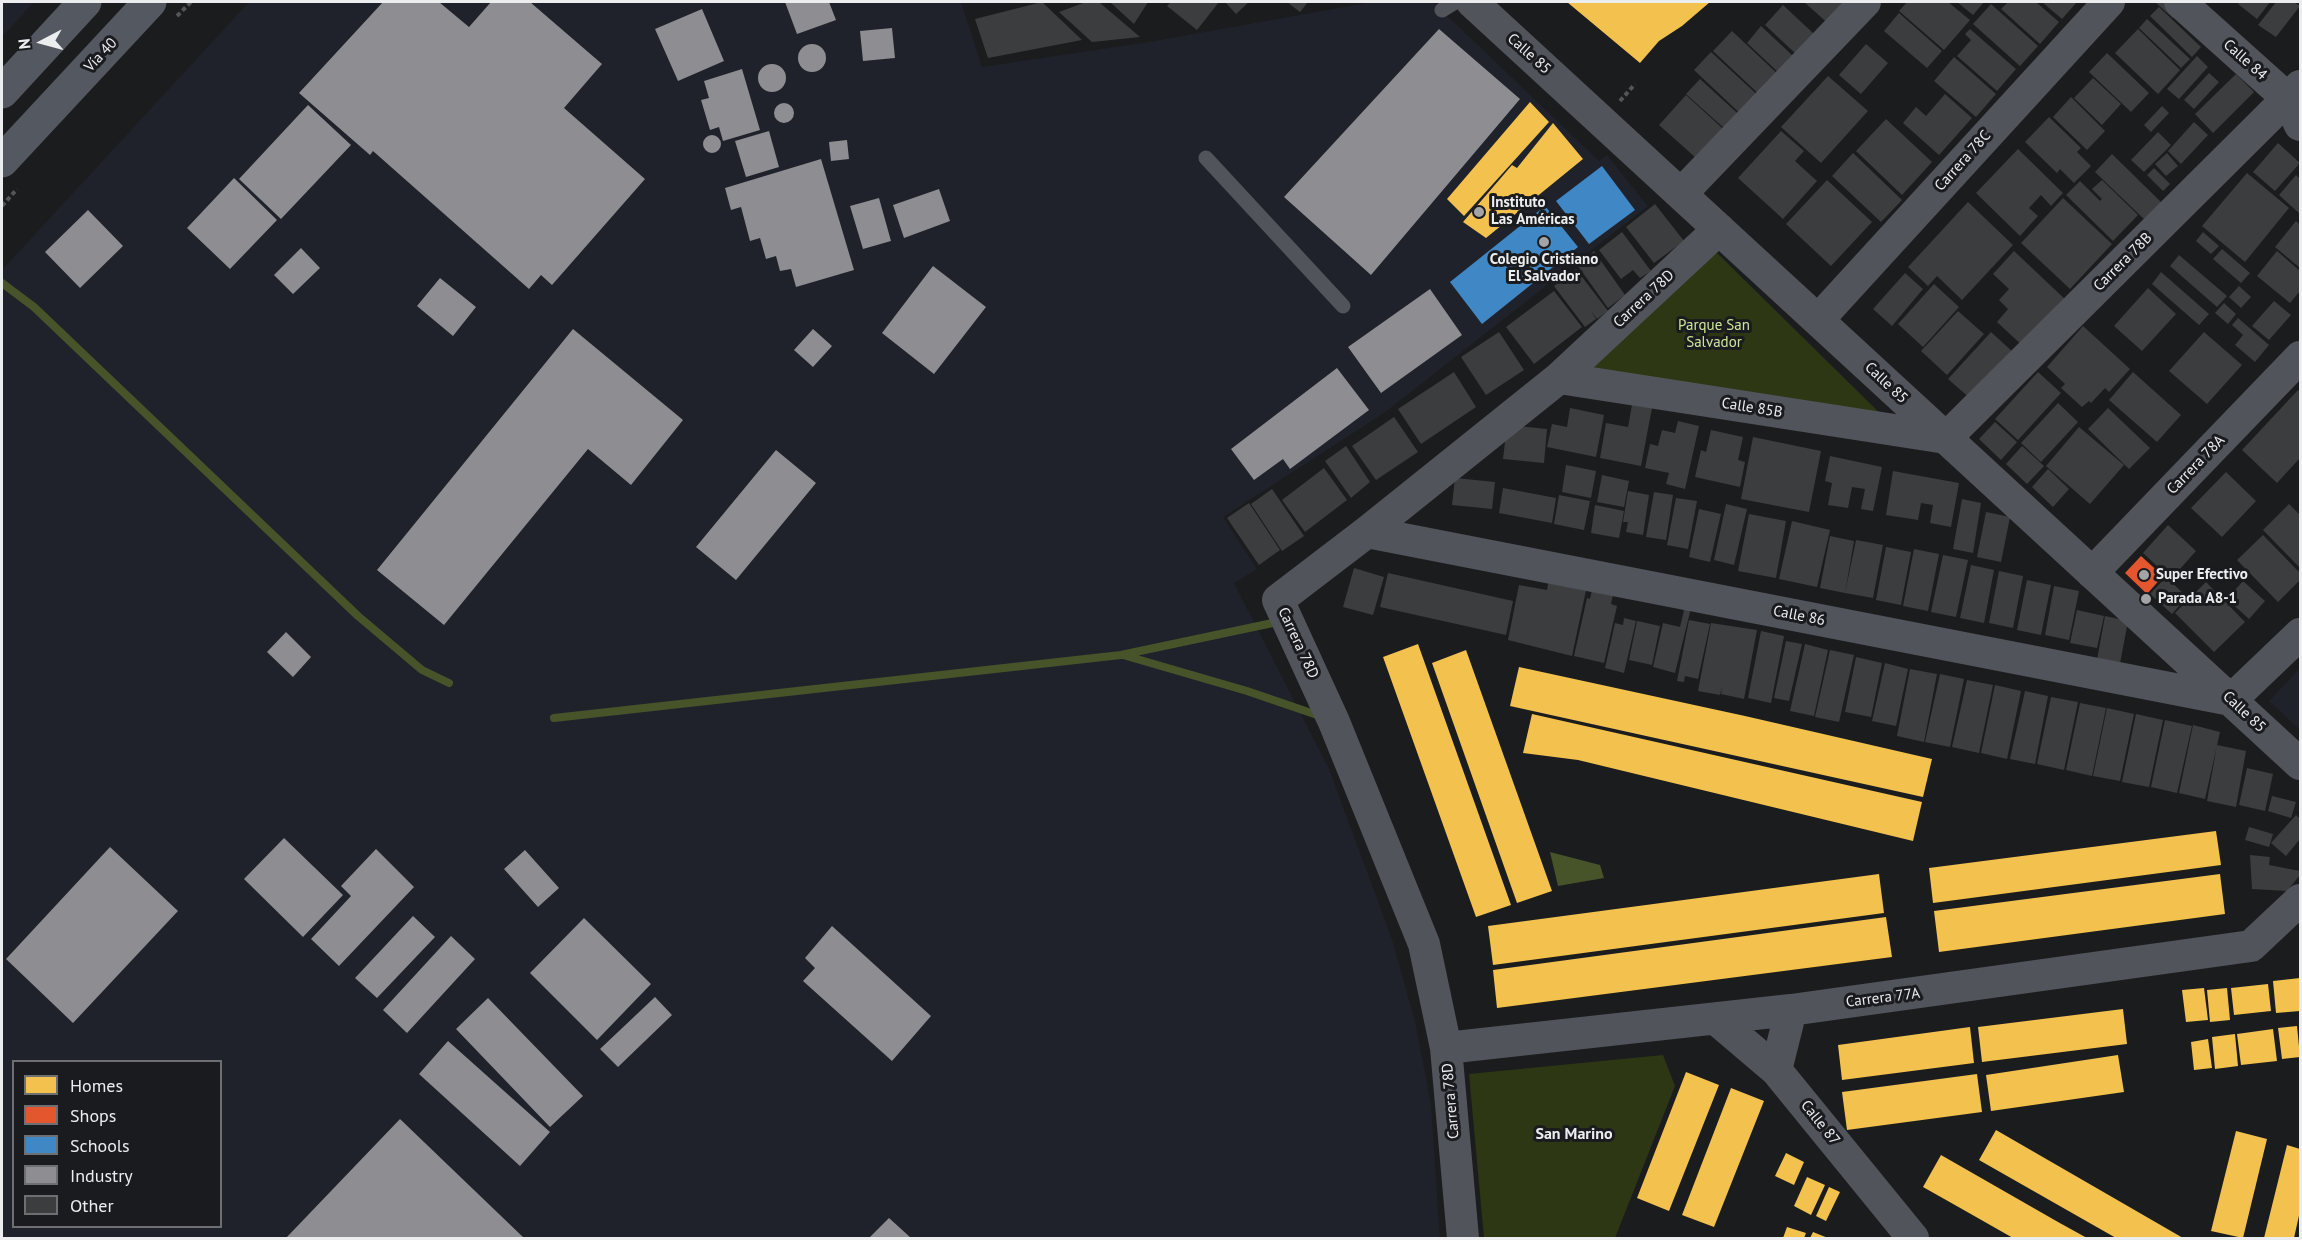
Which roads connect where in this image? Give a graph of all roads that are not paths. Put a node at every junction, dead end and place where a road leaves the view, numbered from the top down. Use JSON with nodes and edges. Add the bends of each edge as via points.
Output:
{"nodes":[{"id":1,"x":85,"y":2,"type":"edge"},
{"id":2,"x":150,"y":2,"type":"edge"},
{"id":3,"x":1865,"y":2,"type":"edge"},
{"id":4,"x":2109,"y":2,"type":"edge"},
{"id":5,"x":2180,"y":2,"type":"edge"},
{"id":6,"x":1456,"y":4,"type":"edge"},
{"id":7,"x":2,"y":92,"type":"edge"},
{"id":8,"x":2296,"y":103,"type":"edge"},
{"id":9,"x":1206,"y":158,"type":"dead end"},
{"id":10,"x":2,"y":160,"type":"edge"},
{"id":11,"x":1681,"y":194,"type":"junction"},
{"id":12,"x":1719,"y":229,"type":"junction"},
{"id":13,"x":1343,"y":306,"type":"dead end"},
{"id":14,"x":1818,"y":320,"type":"junction"},
{"id":15,"x":2301,"y":357,"type":"edge"},
{"id":16,"x":1558,"y":378,"type":"junction"},
{"id":17,"x":1946,"y":438,"type":"junction"},
{"id":18,"x":1367,"y":532,"type":"junction"},
{"id":19,"x":2092,"y":573,"type":"junction"},
{"id":20,"x":2301,"y":634,"type":"edge"},
{"id":21,"x":2231,"y":700,"type":"junction"},
{"id":22,"x":2301,"y":764,"type":"edge"},
{"id":23,"x":2301,"y":900,"type":"edge"},
{"id":24,"x":1791,"y":1010,"type":"junction"},
{"id":25,"x":1716,"y":1019,"type":"junction"},
{"id":26,"x":1446,"y":1048,"type":"junction"},
{"id":27,"x":1776,"y":1070,"type":"junction"},
{"id":28,"x":1463,"y":1239,"type":"edge"},
{"id":29,"x":1913,"y":1239,"type":"edge"}],
"edges":[{"from":1,"to":7,"type":"highway"},
{"from":2,"to":10,"type":"highway","name":"Vía 40"},
{"from":3,"to":11,"type":"street"},
{"from":4,"to":14,"type":"street","name":"Carrera 78C"},
{"from":5,"to":8,"type":"street","name":"Calle 84"},
{"from":6,"to":11,"type":"street","name":"Calle 85"},
{"from":8,"to":17,"type":"street","name":"Carrera 78B"},
{"from":9,"to":13,"type":"lane"},
{"from":11,"to":12,"type":"street","name":"Calle 85"},
{"from":12,"to":14,"type":"street","name":"Calle 85"},
{"from":12,"to":16,"type":"street","name":"Carrera 78D"},
{"from":14,"to":17,"type":"street","name":"Calle 85"},
{"from":15,"to":19,"type":"street","name":"Carrera 78A"},
{"from":16,"to":17,"type":"street","name":"Calle 85B"},
{"from":16,"to":18,"type":"street","name":"Carrera 78D"},
{"from":17,"to":19,"type":"street","name":"Calle 85"},
{"from":18,"to":21,"type":"street","name":"Calle 86"},
{"from":18,"to":26,"type":"street","name":"Carrera 78D","via":[[1278,600],[1334,722],[1424,944]]},
{"from":19,"to":21,"type":"street","name":"Calle 85"},
{"from":20,"to":21,"type":"street"},
{"from":21,"to":22,"type":"street","name":"Calle 85"},
{"from":23,"to":24,"type":"street","name":"Carrera 77A","via":[[2251,946]]},
{"from":24,"to":25,"type":"street","name":"Carrera 77A"},
{"from":24,"to":27,"type":"street"},
{"from":25,"to":26,"type":"street","name":"Carrera 77A"},
{"from":25,"to":27,"type":"street","name":"Calle 87"},
{"from":26,"to":28,"type":"street","name":"Carrera 78D"},
{"from":27,"to":29,"type":"street","name":"Calle 87"}]}
